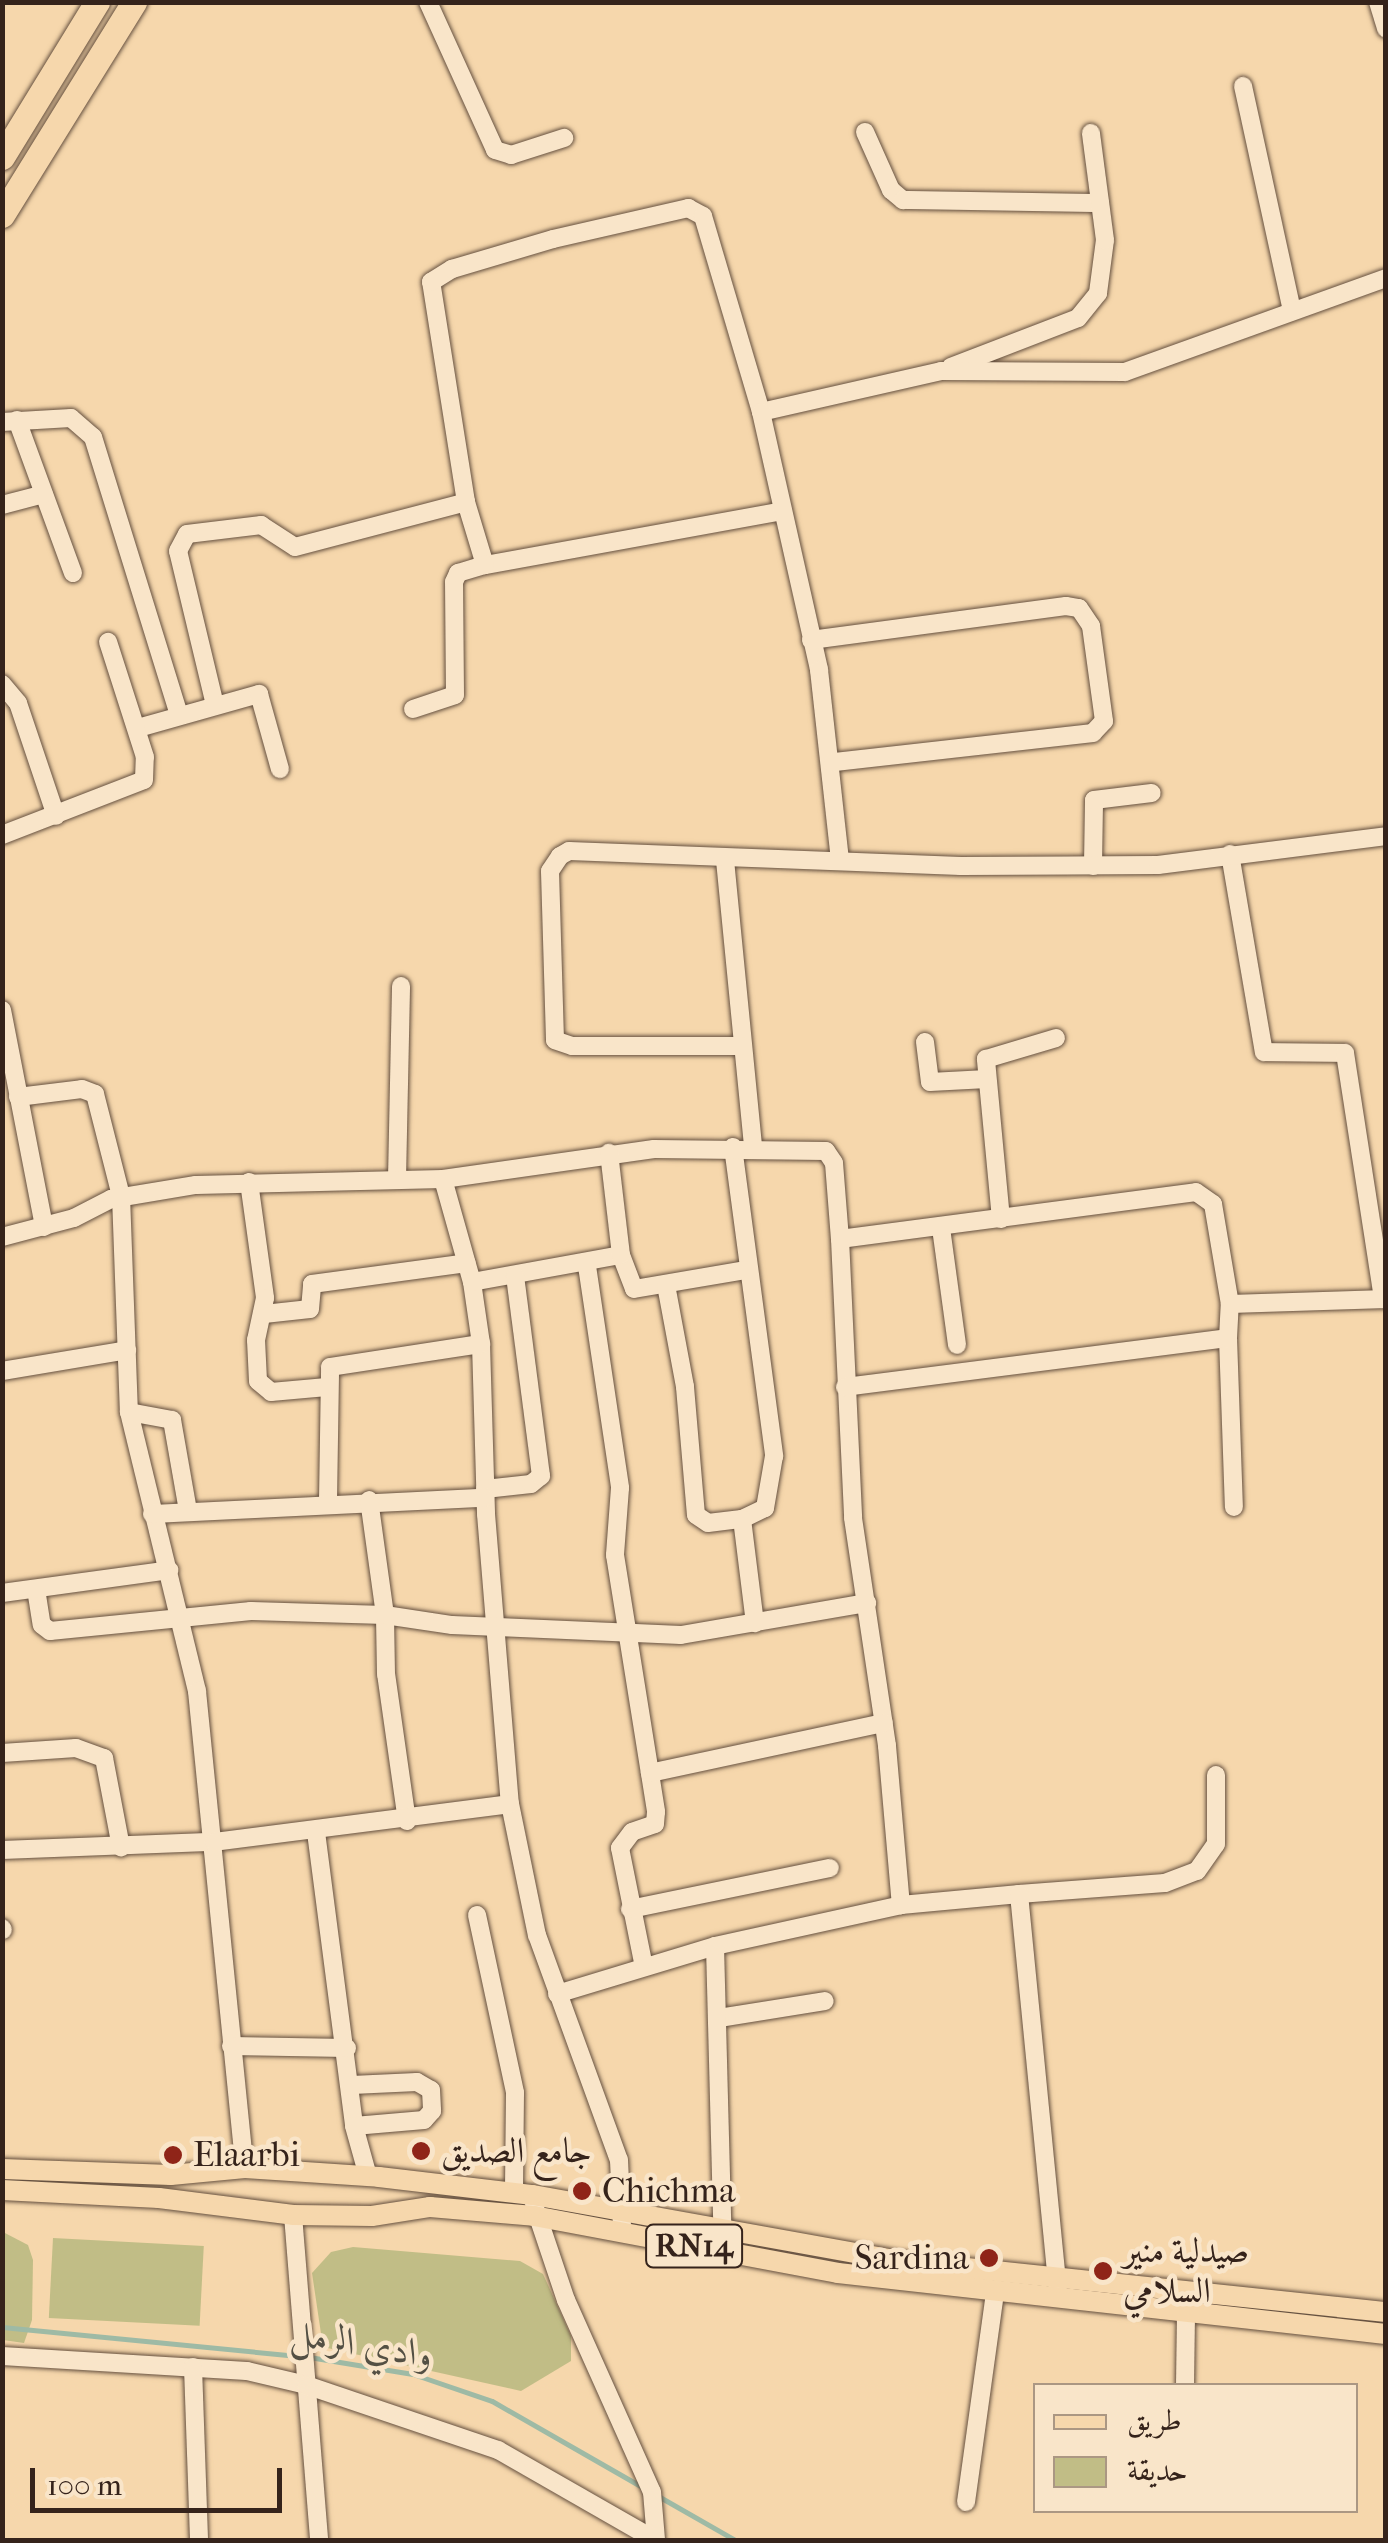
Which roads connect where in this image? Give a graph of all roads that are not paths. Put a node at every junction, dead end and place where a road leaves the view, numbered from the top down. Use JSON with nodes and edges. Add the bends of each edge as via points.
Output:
{"nodes":[{"id":1,"x":97,"y":2,"type":"edge"},
{"id":2,"x":134,"y":2,"type":"edge"},
{"id":3,"x":428,"y":2,"type":"edge"},
{"id":4,"x":1378,"y":2,"type":"edge"},
{"id":5,"x":1386,"y":29,"type":"edge"},
{"id":6,"x":1243,"y":86,"type":"dead end"},
{"id":7,"x":865,"y":132,"type":"dead end"},
{"id":8,"x":1092,"y":133,"type":"dead end"},
{"id":9,"x":564,"y":138,"type":"dead end"},
{"id":10,"x":2,"y":157,"type":"edge"},
{"id":11,"x":1100,"y":203,"type":"junction"},
{"id":12,"x":2,"y":215,"type":"edge"},
{"id":13,"x":1386,"y":278,"type":"edge"},
{"id":14,"x":1292,"y":310,"type":"junction"},
{"id":15,"x":942,"y":371,"type":"junction"},
{"id":16,"x":761,"y":412,"type":"junction"},
{"id":17,"x":10,"y":421,"type":"edge"},
{"id":18,"x":44,"y":494,"type":"junction"},
{"id":19,"x":466,"y":502,"type":"junction"},
{"id":20,"x":2,"y":505,"type":"edge"},
{"id":21,"x":782,"y":512,"type":"junction"},
{"id":22,"x":486,"y":565,"type":"junction"},
{"id":23,"x":74,"y":573,"type":"dead end"},
{"id":24,"x":811,"y":640,"type":"junction"},
{"id":25,"x":108,"y":642,"type":"dead end"},
{"id":26,"x":2,"y":684,"type":"edge"},
{"id":27,"x":214,"y":705,"type":"junction"},
{"id":28,"x":413,"y":709,"type":"dead end"},
{"id":29,"x":179,"y":716,"type":"junction"},
{"id":30,"x":138,"y":728,"type":"junction"},
{"id":31,"x":834,"y":762,"type":"junction"},
{"id":32,"x":280,"y":769,"type":"dead end"},
{"id":33,"x":1152,"y":792,"type":"dead end"},
{"id":34,"x":56,"y":816,"type":"junction"},
{"id":35,"x":2,"y":835,"type":"edge"},
{"id":36,"x":1386,"y":836,"type":"edge"},
{"id":37,"x":1230,"y":854,"type":"junction"},
{"id":38,"x":725,"y":860,"type":"junction"},
{"id":39,"x":840,"y":860,"type":"junction"},
{"id":40,"x":1093,"y":866,"type":"junction"},
{"id":41,"x":401,"y":986,"type":"dead end"},
{"id":42,"x":2,"y":1010,"type":"edge"},
{"id":43,"x":1056,"y":1038,"type":"dead end"},
{"id":44,"x":924,"y":1042,"type":"dead end"},
{"id":45,"x":742,"y":1046,"type":"junction"},
{"id":46,"x":987,"y":1079,"type":"junction"},
{"id":47,"x":18,"y":1097,"type":"junction"},
{"id":48,"x":753,"y":1147,"type":"junction"},
{"id":49,"x":733,"y":1148,"type":"junction"},
{"id":50,"x":609,"y":1153,"type":"junction"},
{"id":51,"x":397,"y":1179,"type":"junction"},
{"id":52,"x":444,"y":1179,"type":"junction"},
{"id":53,"x":249,"y":1182,"type":"junction"},
{"id":54,"x":120,"y":1196,"type":"junction"},
{"id":55,"x":1002,"y":1218,"type":"junction"},
{"id":56,"x":44,"y":1226,"type":"junction"},
{"id":57,"x":941,"y":1228,"type":"junction"},
{"id":58,"x":2,"y":1237,"type":"edge"},
{"id":59,"x":840,"y":1239,"type":"junction"},
{"id":60,"x":621,"y":1255,"type":"junction"},
{"id":61,"x":467,"y":1263,"type":"junction"},
{"id":62,"x":587,"y":1266,"type":"junction"},
{"id":63,"x":746,"y":1270,"type":"junction"},
{"id":64,"x":515,"y":1276,"type":"junction"},
{"id":65,"x":472,"y":1282,"type":"junction"},
{"id":66,"x":666,"y":1284,"type":"junction"},
{"id":67,"x":1384,"y":1299,"type":"edge"},
{"id":68,"x":1230,"y":1304,"type":"junction"},
{"id":69,"x":264,"y":1314,"type":"junction"},
{"id":70,"x":1228,"y":1338,"type":"junction"},
{"id":71,"x":481,"y":1344,"type":"junction"},
{"id":72,"x":957,"y":1345,"type":"dead end"},
{"id":73,"x":126,"y":1350,"type":"junction"},
{"id":74,"x":2,"y":1370,"type":"edge"},
{"id":75,"x":327,"y":1387,"type":"junction"},
{"id":76,"x":845,"y":1388,"type":"junction"},
{"id":77,"x":129,"y":1412,"type":"junction"},
{"id":78,"x":485,"y":1494,"type":"junction"},
{"id":79,"x":369,"y":1500,"type":"junction"},
{"id":80,"x":328,"y":1502,"type":"junction"},
{"id":81,"x":1234,"y":1507,"type":"dead end"},
{"id":82,"x":188,"y":1510,"type":"junction"},
{"id":83,"x":152,"y":1514,"type":"junction"},
{"id":84,"x":742,"y":1519,"type":"junction"},
{"id":85,"x":169,"y":1570,"type":"junction"},
{"id":86,"x":36,"y":1589,"type":"junction"},
{"id":87,"x":2,"y":1594,"type":"edge"},
{"id":88,"x":866,"y":1602,"type":"junction"},
{"id":89,"x":385,"y":1616,"type":"junction"},
{"id":90,"x":183,"y":1622,"type":"junction"},
{"id":91,"x":756,"y":1623,"type":"junction"},
{"id":92,"x":493,"y":1624,"type":"junction"},
{"id":93,"x":630,"y":1634,"type":"junction"},
{"id":94,"x":884,"y":1723,"type":"junction"},
{"id":95,"x":2,"y":1754,"type":"edge"},
{"id":96,"x":650,"y":1774,"type":"junction"},
{"id":97,"x":1216,"y":1775,"type":"dead end"},
{"id":98,"x":510,"y":1804,"type":"junction"},
{"id":99,"x":408,"y":1821,"type":"junction"},
{"id":100,"x":316,"y":1832,"type":"junction"},
{"id":101,"x":214,"y":1842,"type":"junction"},
{"id":102,"x":120,"y":1848,"type":"junction"},
{"id":103,"x":2,"y":1850,"type":"edge"},
{"id":104,"x":830,"y":1868,"type":"dead end"},
{"id":105,"x":1018,"y":1894,"type":"junction"},
{"id":106,"x":901,"y":1905,"type":"junction"},
{"id":107,"x":630,"y":1909,"type":"junction"},
{"id":108,"x":477,"y":1915,"type":"dead end"},
{"id":109,"x":715,"y":1946,"type":"junction"},
{"id":110,"x":644,"y":1967,"type":"junction"},
{"id":111,"x":557,"y":1994,"type":"junction"},
{"id":112,"x":825,"y":2001,"type":"dead end"},
{"id":113,"x":718,"y":2018,"type":"junction"},
{"id":114,"x":231,"y":2046,"type":"junction"},
{"id":115,"x":346,"y":2048,"type":"junction"},
{"id":116,"x":352,"y":2085,"type":"junction"},
{"id":117,"x":354,"y":2126,"type":"junction"},
{"id":118,"x":2,"y":2169,"type":"edge"},
{"id":119,"x":234,"y":2170,"type":"junction"},
{"id":120,"x":374,"y":2177,"type":"junction"},
{"id":121,"x":2,"y":2190,"type":"edge"},
{"id":122,"x":527,"y":2201,"type":"junction"},
{"id":123,"x":222,"y":2206,"type":"junction"},
{"id":124,"x":625,"y":2210,"type":"junction"},
{"id":125,"x":293,"y":2215,"type":"junction"},
{"id":126,"x":372,"y":2216,"type":"junction"},
{"id":127,"x":726,"y":2229,"type":"junction"},
{"id":128,"x":620,"y":2232,"type":"junction"},
{"id":129,"x":722,"y":2252,"type":"junction"},
{"id":130,"x":1058,"y":2291,"type":"junction"},
{"id":131,"x":995,"y":2292,"type":"junction"},
{"id":132,"x":1386,"y":2312,"type":"edge"},
{"id":133,"x":1186,"y":2313,"type":"junction"},
{"id":134,"x":1386,"y":2334,"type":"edge"},
{"id":135,"x":2,"y":2356,"type":"edge"},
{"id":136,"x":193,"y":2367,"type":"junction"},
{"id":137,"x":1184,"y":2383,"type":"edge"},
{"id":138,"x":306,"y":2385,"type":"junction"},
{"id":139,"x":966,"y":2502,"type":"dead end"},
{"id":140,"x":198,"y":2540,"type":"edge"},
{"id":141,"x":319,"y":2540,"type":"edge"},
{"id":142,"x":656,"y":2540,"type":"edge"}],
"edges":[{"from":1,"to":10,"type":"highway"},
{"from":2,"to":12,"type":"highway"},
{"from":3,"to":9,"type":"street","via":[[498,153]]},
{"from":4,"to":5,"type":"street"},
{"from":6,"to":14,"type":"street"},
{"from":7,"to":11,"type":"street","via":[[891,190],[903,200]]},
{"from":8,"to":11,"type":"street"},
{"from":11,"to":15,"type":"street","via":[[1102,267],[1088,308]]},
{"from":13,"to":14,"type":"street"},
{"from":14,"to":15,"type":"street","via":[[1125,372]]},
{"from":15,"to":16,"type":"street"},
{"from":16,"to":19,"type":"street","via":[[698,209],[452,269],[430,282],[428,294]]},
{"from":16,"to":21,"type":"street"},
{"from":17,"to":18,"type":"street"},
{"from":17,"to":29,"type":"street","via":[[71,418],[93,436]]},
{"from":18,"to":20,"type":"street"},
{"from":18,"to":23,"type":"street"},
{"from":19,"to":22,"type":"street"},
{"from":19,"to":27,"type":"street","via":[[295,547],[261,525],[187,534],[178,551]]},
{"from":21,"to":22,"type":"street"},
{"from":21,"to":24,"type":"street"},
{"from":22,"to":28,"type":"street","via":[[458,573],[454,582],[455,695]]},
{"from":24,"to":31,"type":"street"},
{"from":24,"to":31,"type":"street","via":[[1066,606],[1080,608],[1091,626],[1104,721],[1093,733]]},
{"from":25,"to":30,"type":"street"},
{"from":26,"to":34,"type":"street","via":[[18,703]]},
{"from":27,"to":29,"type":"street"},
{"from":27,"to":32,"type":"street","via":[[262,695]]},
{"from":29,"to":30,"type":"street"},
{"from":30,"to":34,"type":"street","via":[[147,770],[139,786]]},
{"from":31,"to":39,"type":"street"},
{"from":33,"to":40,"type":"street","via":[[1094,800]]},
{"from":34,"to":35,"type":"street"},
{"from":36,"to":37,"type":"street"},
{"from":37,"to":40,"type":"street"},
{"from":37,"to":67,"type":"street","via":[[1264,1052],[1345,1053]]},
{"from":38,"to":39,"type":"street"},
{"from":38,"to":45,"type":"street"},
{"from":38,"to":45,"type":"street","via":[[569,851],[560,856],[550,871],[552,1031],[572,1046]]},
{"from":39,"to":40,"type":"street"},
{"from":41,"to":51,"type":"street"},
{"from":42,"to":47,"type":"street"},
{"from":43,"to":46,"type":"street","via":[[990,1054]]},
{"from":44,"to":46,"type":"street","via":[[930,1082]]},
{"from":45,"to":48,"type":"street"},
{"from":46,"to":55,"type":"street"},
{"from":47,"to":54,"type":"street","via":[[82,1089],[94,1094]]},
{"from":47,"to":56,"type":"street"},
{"from":48,"to":49,"type":"street"},
{"from":48,"to":59,"type":"street","via":[[830,1156]]},
{"from":49,"to":50,"type":"street"},
{"from":49,"to":63,"type":"street"},
{"from":50,"to":52,"type":"street"},
{"from":50,"to":60,"type":"street"},
{"from":51,"to":52,"type":"street"},
{"from":51,"to":53,"type":"street"},
{"from":52,"to":61,"type":"street"},
{"from":53,"to":54,"type":"street"},
{"from":53,"to":69,"type":"street"},
{"from":54,"to":56,"type":"street"},
{"from":54,"to":73,"type":"street"},
{"from":55,"to":57,"type":"street"},
{"from":55,"to":68,"type":"street","via":[[1204,1194],[1218,1224]]},
{"from":56,"to":58,"type":"street"},
{"from":57,"to":59,"type":"street"},
{"from":57,"to":72,"type":"street"},
{"from":59,"to":76,"type":"street"},
{"from":60,"to":62,"type":"street"},
{"from":60,"to":66,"type":"street","via":[[634,1289]]},
{"from":61,"to":65,"type":"street"},
{"from":61,"to":69,"type":"street","via":[[312,1284],[310,1309]]},
{"from":62,"to":64,"type":"street"},
{"from":62,"to":93,"type":"street","via":[[620,1488],[614,1542]]},
{"from":63,"to":66,"type":"street"},
{"from":63,"to":84,"type":"street","via":[[774,1472],[765,1508]]},
{"from":64,"to":65,"type":"street"},
{"from":64,"to":78,"type":"street","via":[[541,1476]]},
{"from":65,"to":71,"type":"street"},
{"from":66,"to":84,"type":"street","via":[[685,1387],[696,1515],[708,1523]]},
{"from":67,"to":68,"type":"street"},
{"from":68,"to":70,"type":"street"},
{"from":69,"to":75,"type":"street","via":[[256,1340],[263,1389]]},
{"from":70,"to":76,"type":"street"},
{"from":70,"to":81,"type":"street"},
{"from":71,"to":75,"type":"street","via":[[334,1362]]},
{"from":71,"to":78,"type":"street"},
{"from":73,"to":74,"type":"street"},
{"from":73,"to":77,"type":"street"},
{"from":75,"to":80,"type":"street"},
{"from":76,"to":88,"type":"street"},
{"from":77,"to":82,"type":"street","via":[[172,1420]]},
{"from":77,"to":83,"type":"street"},
{"from":78,"to":79,"type":"street"},
{"from":78,"to":92,"type":"street"},
{"from":79,"to":80,"type":"street"},
{"from":79,"to":89,"type":"street"},
{"from":80,"to":82,"type":"street"},
{"from":82,"to":83,"type":"street"},
{"from":83,"to":85,"type":"street"},
{"from":84,"to":91,"type":"street"},
{"from":85,"to":86,"type":"street"},
{"from":85,"to":90,"type":"street"},
{"from":86,"to":87,"type":"street"},
{"from":86,"to":90,"type":"street","via":[[42,1625],[50,1631]]},
{"from":88,"to":91,"type":"street"},
{"from":88,"to":94,"type":"street"},
{"from":89,"to":90,"type":"street","via":[[251,1611]]},
{"from":89,"to":92,"type":"street"},
{"from":89,"to":99,"type":"street","via":[[386,1674]]},
{"from":90,"to":101,"type":"street"},
{"from":91,"to":93,"type":"street"},
{"from":92,"to":93,"type":"street"},
{"from":92,"to":98,"type":"street"},
{"from":93,"to":96,"type":"street"},
{"from":94,"to":96,"type":"street"},
{"from":94,"to":106,"type":"street"},
{"from":95,"to":102,"type":"street","via":[[76,1748],[104,1758]]},
{"from":96,"to":107,"type":"street","via":[[655,1824],[632,1832],[620,1848]]},
{"from":97,"to":105,"type":"street","via":[[1216,1844],[1197,1871],[1165,1883]]},
{"from":98,"to":99,"type":"street"},
{"from":98,"to":111,"type":"street","via":[[537,1935]]},
{"from":99,"to":100,"type":"street"},
{"from":100,"to":101,"type":"street"},
{"from":100,"to":115,"type":"street"},
{"from":101,"to":102,"type":"street"},
{"from":101,"to":114,"type":"street"},
{"from":102,"to":103,"type":"street"},
{"from":104,"to":107,"type":"street"},
{"from":105,"to":106,"type":"street"},
{"from":105,"to":130,"type":"street"},
{"from":106,"to":109,"type":"street"},
{"from":107,"to":110,"type":"street"},
{"from":108,"to":122,"type":"street","via":[[515,2093]]},
{"from":109,"to":110,"type":"street"},
{"from":109,"to":113,"type":"street"},
{"from":110,"to":111,"type":"street"},
{"from":111,"to":124,"type":"street","via":[[616,2150]]},
{"from":112,"to":113,"type":"street"},
{"from":113,"to":127,"type":"street"},
{"from":114,"to":115,"type":"street"},
{"from":114,"to":119,"type":"street"},
{"from":115,"to":116,"type":"street"},
{"from":116,"to":117,"type":"street"},
{"from":116,"to":117,"type":"street","via":[[417,2082],[431,2090],[432,2100],[424,2120]]},
{"from":117,"to":120,"type":"street"},
{"from":118,"to":119,"type":"main road","number":"RN14"},
{"from":119,"to":120,"type":"main road","number":"RN14"},
{"from":119,"to":123,"type":"main road"},
{"from":120,"to":122,"type":"main road","number":"RN14"},
{"from":120,"to":126,"type":"main road"},
{"from":121,"to":123,"type":"main road","number":"RN14"},
{"from":122,"to":124,"type":"main road","number":"RN14"},
{"from":122,"to":126,"type":"main road","number":"RN14"},
{"from":122,"to":128,"type":"main road","number":"RN14"},
{"from":122,"to":142,"type":"street","via":[[652,2492]]},
{"from":123,"to":125,"type":"main road","number":"RN14"},
{"from":124,"to":127,"type":"main road","number":"RN14"},
{"from":124,"to":128,"type":"street"},
{"from":125,"to":126,"type":"main road","number":"RN14"},
{"from":125,"to":138,"type":"street"},
{"from":127,"to":129,"type":"street"},
{"from":127,"to":130,"type":"main road","number":"RN14"},
{"from":128,"to":129,"type":"main road","number":"RN14"},
{"from":129,"to":131,"type":"main road","number":"RN14"},
{"from":130,"to":131,"type":"main road","number":"RN14"},
{"from":130,"to":132,"type":"main road","number":"RN14"},
{"from":130,"to":133,"type":"main road","number":"RN14"},
{"from":131,"to":139,"type":"street"},
{"from":133,"to":134,"type":"main road","number":"RN14"},
{"from":133,"to":137,"type":"street"},
{"from":135,"to":136,"type":"street"},
{"from":136,"to":138,"type":"street"},
{"from":136,"to":140,"type":"street"},
{"from":138,"to":141,"type":"street"},
{"from":138,"to":142,"type":"street","via":[[498,2450]]}]}
